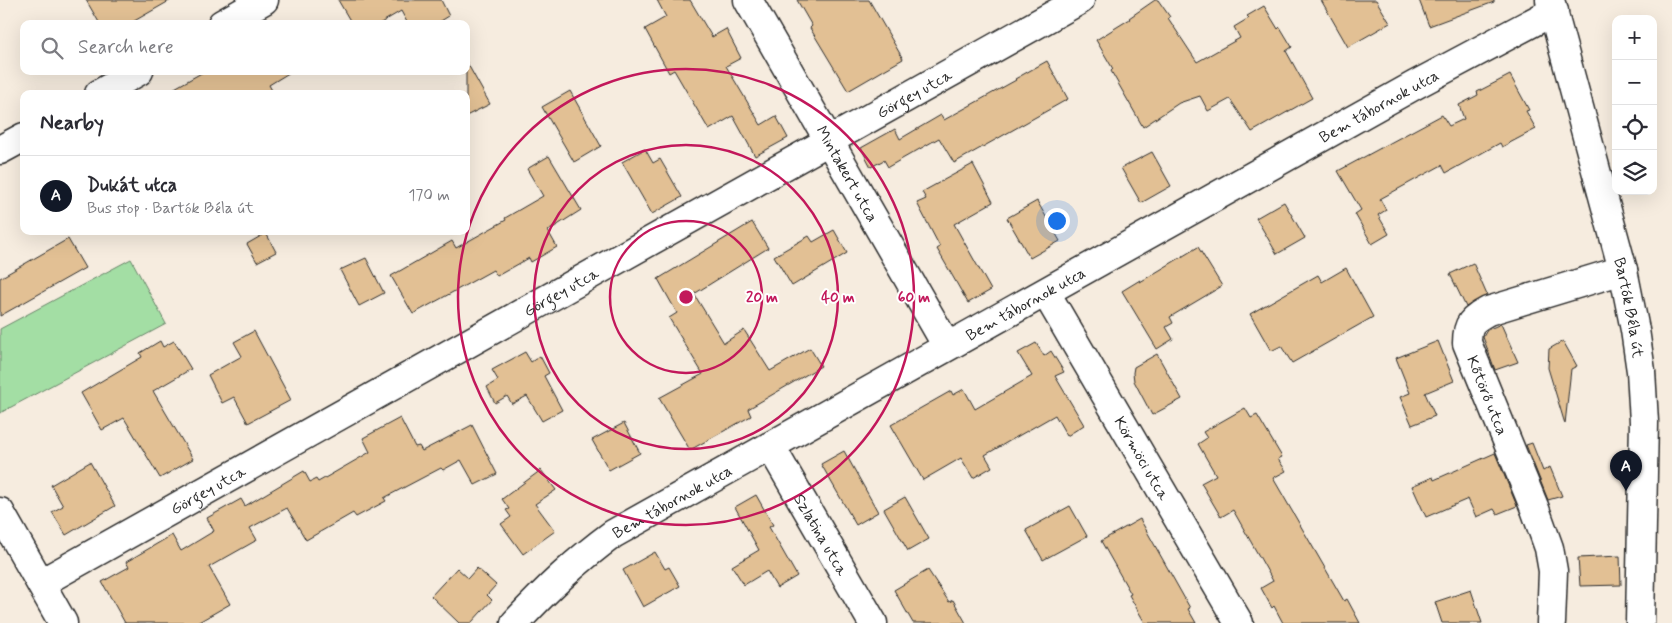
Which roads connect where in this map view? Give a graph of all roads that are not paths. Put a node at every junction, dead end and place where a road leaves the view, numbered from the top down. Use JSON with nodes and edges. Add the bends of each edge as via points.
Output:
{"nodes":[{"id":1,"x":264,"y":0,"type":"edge"},
{"id":2,"x":748,"y":0,"type":"edge"},
{"id":3,"x":1080,"y":0,"type":"edge"},
{"id":4,"x":1552,"y":6,"type":"edge"},
{"id":5,"x":229,"y":20,"type":"edge"},
{"id":6,"x":132,"y":75,"type":"edge"},
{"id":7,"x":106,"y":90,"type":"edge"},
{"id":8,"x":20,"y":139,"type":"edge"},
{"id":9,"x":828,"y":141,"type":"junction"},
{"id":10,"x":0,"y":150,"type":"edge"},
{"id":11,"x":1623,"y":270,"type":"junction"},
{"id":12,"x":1046,"y":293,"type":"junction"},
{"id":13,"x":947,"y":346,"type":"junction"},
{"id":14,"x":771,"y":447,"type":"junction"},
{"id":15,"x":0,"y":512,"type":"edge"},
{"id":16,"x":41,"y":583,"type":"junction"},
{"id":17,"x":63,"y":623,"type":"edge"},
{"id":18,"x":515,"y":623,"type":"edge"},
{"id":19,"x":874,"y":623,"type":"edge"},
{"id":20,"x":1239,"y":623,"type":"edge"},
{"id":21,"x":1551,"y":623,"type":"edge"},
{"id":22,"x":1640,"y":623,"type":"edge"}],
"edges":[{"from":1,"to":5,"type":"street"},
{"from":2,"to":9,"type":"street","name":"Mintakert utca"},
{"from":3,"to":9,"type":"street","name":"Görgey utca"},
{"from":4,"to":11,"type":"street","name":"Bartók Béla út"},
{"from":4,"to":12,"type":"street","name":"Bem tábornok utca"},
{"from":6,"to":7,"type":"street"},
{"from":8,"to":10,"type":"street"},
{"from":9,"to":13,"type":"street","name":"Mintakert utca"},
{"from":9,"to":16,"type":"street","name":"Görgey utca"},
{"from":11,"to":21,"type":"street","name":"Kőtörő utca","via":[[1488,311],[1475,318],[1467,329],[1467,343],[1550,548],[1553,572]]},
{"from":11,"to":22,"type":"street","name":"Bartók Béla út","via":[[1641,370],[1644,422]]},
{"from":12,"to":13,"type":"street","name":"Bem tábornok utca"},
{"from":12,"to":20,"type":"street","name":"Körmöci utca"},
{"from":13,"to":14,"type":"street","name":"Bem tábornok utca"},
{"from":14,"to":18,"type":"street","name":"Bem tábornok utca","via":[[614,534],[553,583]]},
{"from":14,"to":19,"type":"street","name":"Szlatina utca"},
{"from":15,"to":16,"type":"street"},
{"from":16,"to":17,"type":"street"}]}
